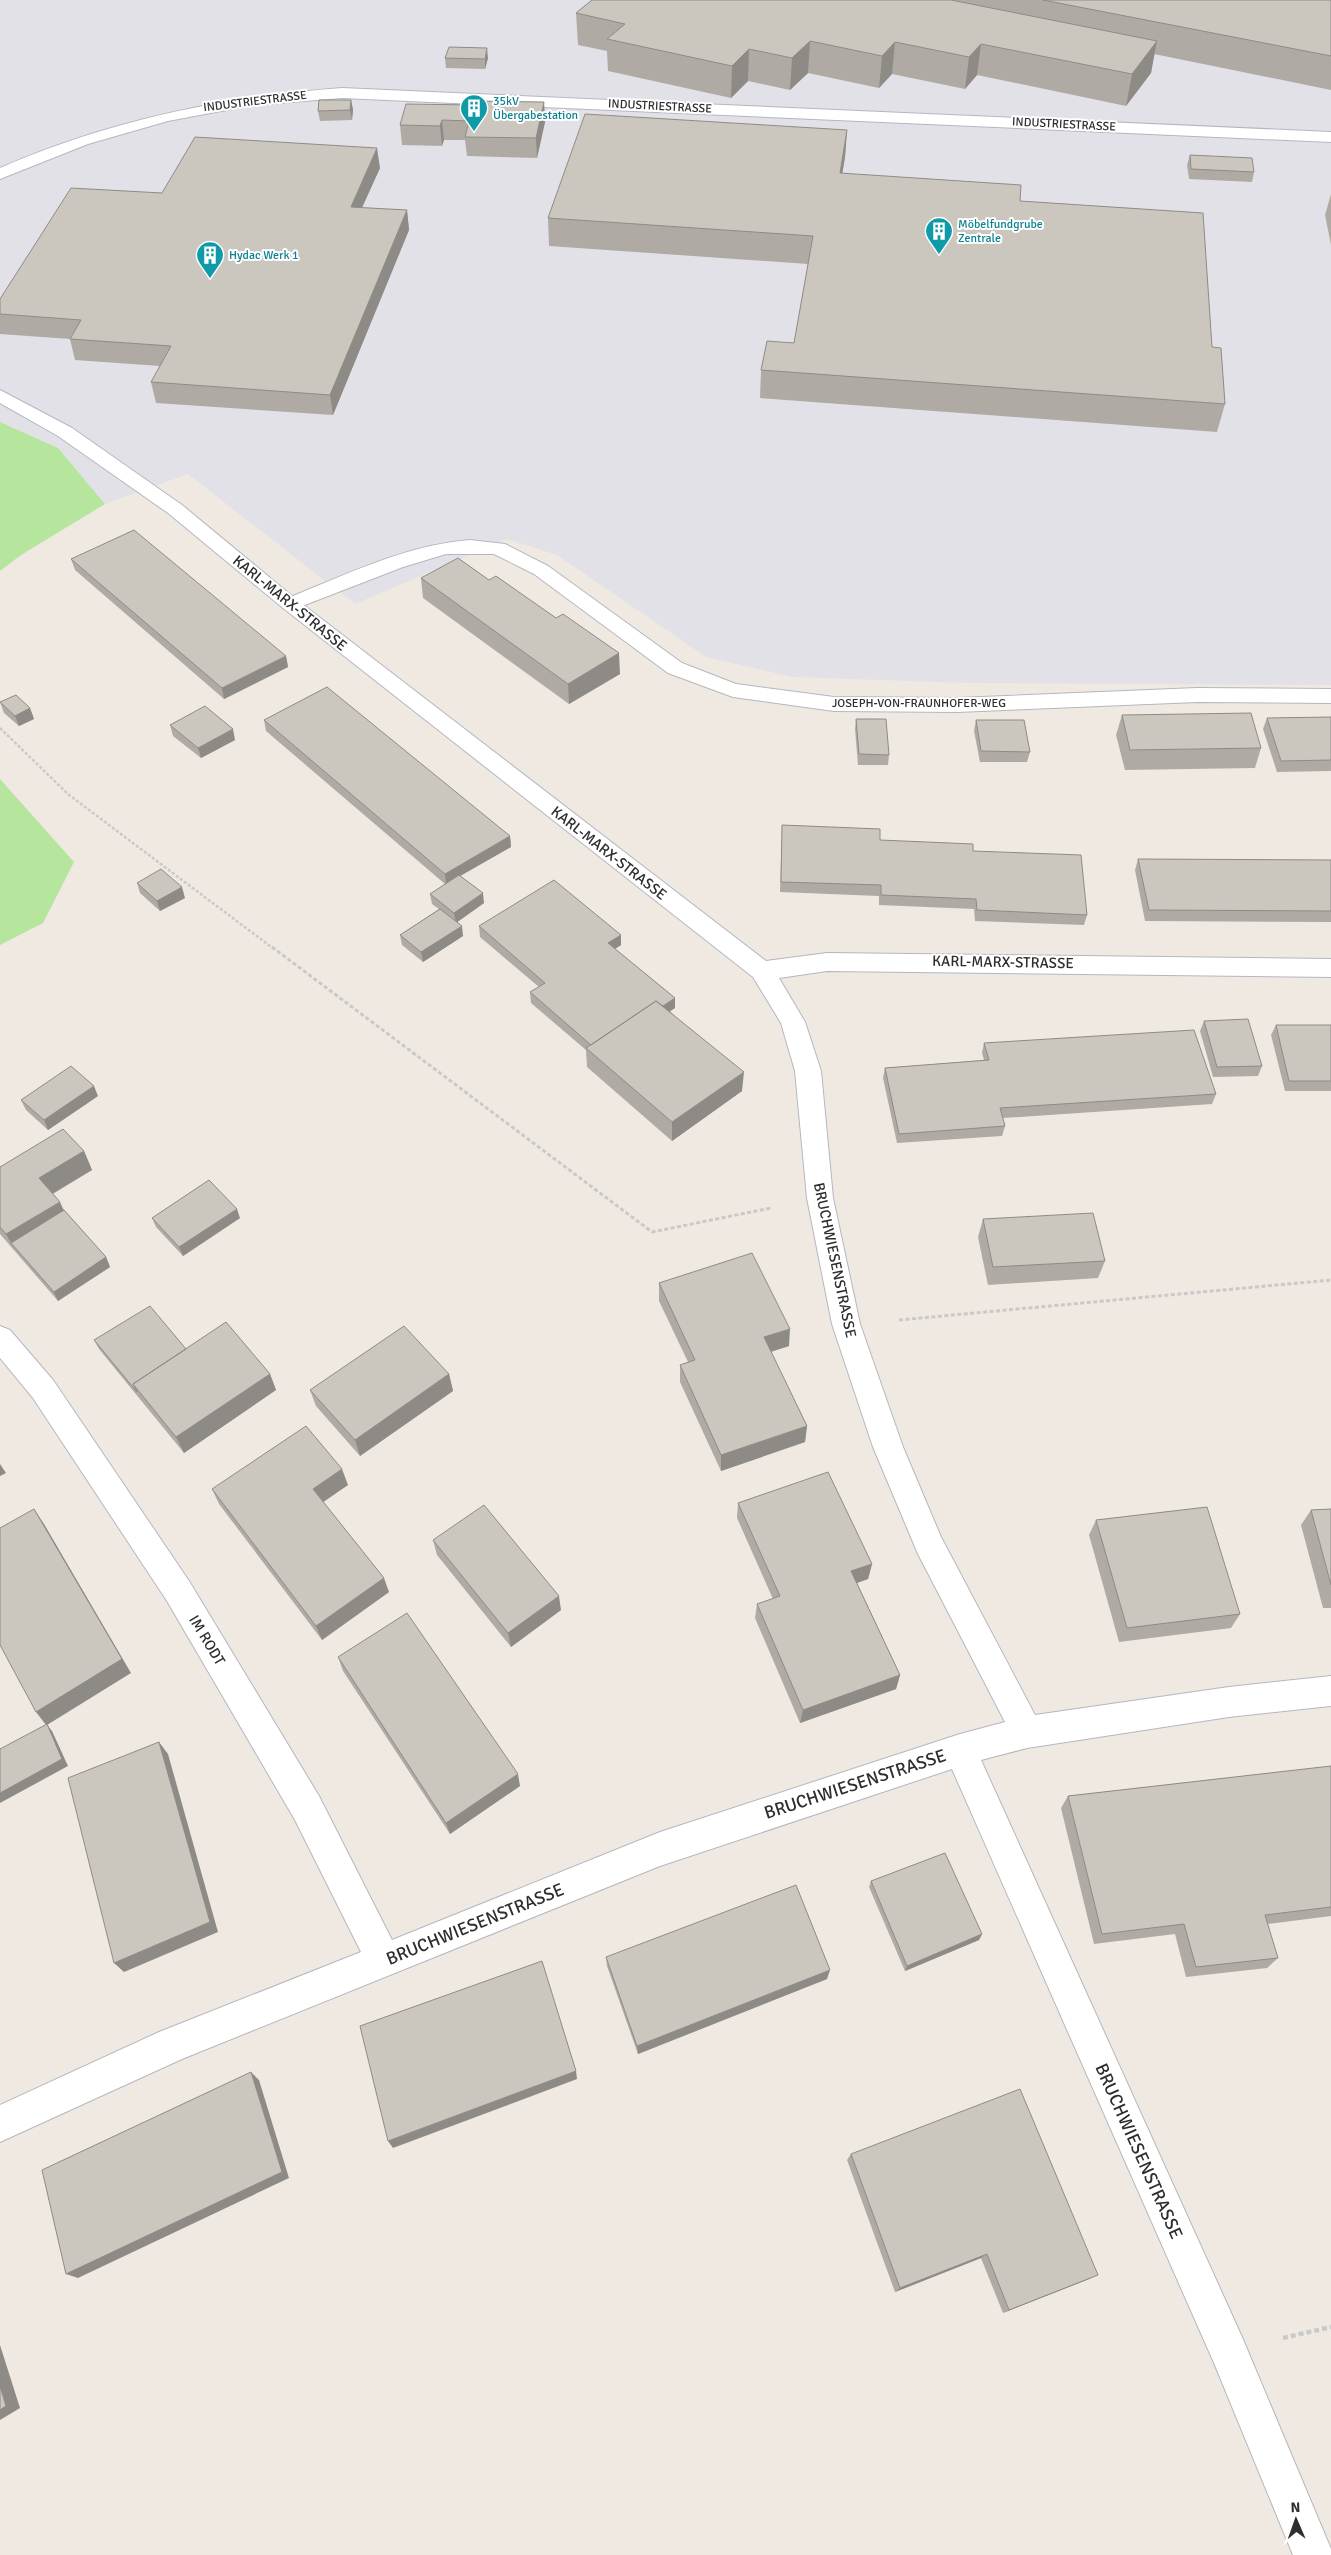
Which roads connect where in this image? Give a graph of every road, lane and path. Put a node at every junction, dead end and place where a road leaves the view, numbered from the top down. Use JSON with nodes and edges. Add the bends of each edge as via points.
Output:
{"nodes":[{"id":1,"x":1331,"y":137,"type":"edge"},
{"id":2,"x":0,"y":174,"type":"edge"},
{"id":3,"x":0,"y":395,"type":"edge"},
{"id":4,"x":290,"y":604,"type":"junction"},
{"id":5,"x":1331,"y":696,"type":"edge"},
{"id":6,"x":0,"y":728,"type":"edge"},
{"id":7,"x":1331,"y":968,"type":"edge"},
{"id":8,"x":762,"y":971,"type":"junction"},
{"id":9,"x":820,"y":1198,"type":"junction"},
{"id":10,"x":1331,"y":1280,"type":"edge"},
{"id":11,"x":846,"y":1324,"type":"junction"},
{"id":12,"x":0,"y":1338,"type":"edge"},
{"id":13,"x":1331,"y":1691,"type":"edge"},
{"id":14,"x":1027,"y":1732,"type":"junction"},
{"id":15,"x":960,"y":1750,"type":"junction"},
{"id":16,"x":384,"y":1961,"type":"junction"},
{"id":17,"x":0,"y":2124,"type":"edge"},
{"id":18,"x":1313,"y":2555,"type":"edge"}],
"edges":[{"from":1,"to":2,"type":"street","name":"INDUSTRIESTRASSE","via":[[342,93],[282,96],[203,107],[44,154]]},
{"from":3,"to":4,"type":"street","name":"KARL-MARX-STRASSE","via":[[65,432],[174,509]]},
{"from":4,"to":5,"type":"street","name":"JOSEPH-VON-FRAUNHOFER-WEG","via":[[444,548],[498,548],[541,570],[675,668],[733,690],[834,704],[957,705],[1197,695]]},
{"from":4,"to":8,"type":"street","name":"KARL-MARX-STRASSE"},
{"from":6,"to":9,"type":"path","via":[[69,794],[652,1232]]},
{"from":7,"to":8,"type":"street","name":"KARL-MARX-STRASSE","via":[[827,962]]},
{"from":8,"to":9,"type":"street","name":"BRUCHWIESENSTRASSE","via":[[793,1022],[808,1071]]},
{"from":9,"to":11,"type":"street","name":"BRUCHWIESENSTRASSE"},
{"from":10,"to":11,"type":"path"},
{"from":11,"to":14,"type":"street","name":"BRUCHWIESENSTRASSE","via":[[888,1447],[929,1544]]},
{"from":12,"to":16,"type":"street","name":"IM RODT","via":[[43,1389],[178,1591],[307,1808]]},
{"from":13,"to":14,"type":"street","name":"BRUCHWIESENSTRASSE","via":[[1229,1702]]},
{"from":14,"to":15,"type":"street","name":"BRUCHWIESENSTRASSE"},
{"from":15,"to":16,"type":"street","name":"BRUCHWIESENSTRASSE","via":[[660,1849]]},
{"from":15,"to":18,"type":"street","name":"BRUCHWIESENSTRASSE","via":[[1228,2350]]},
{"from":16,"to":17,"type":"street","name":"BRUCHWIESENSTRASSE","via":[[172,2045]]}]}
